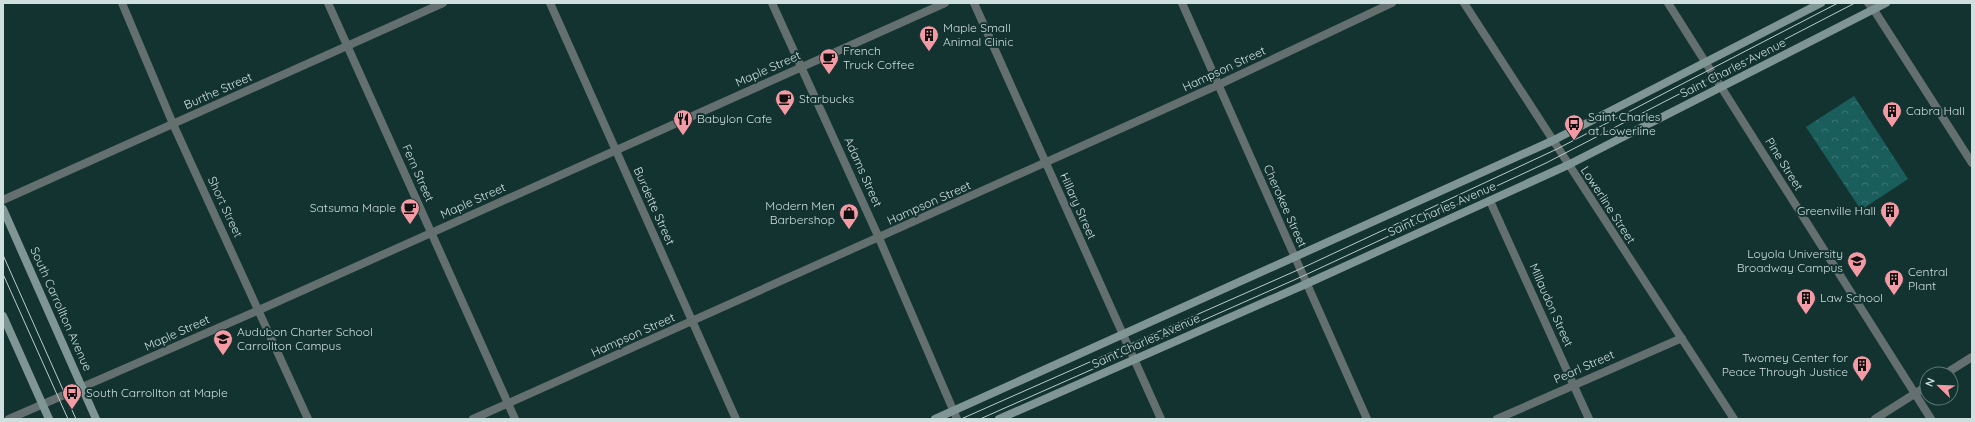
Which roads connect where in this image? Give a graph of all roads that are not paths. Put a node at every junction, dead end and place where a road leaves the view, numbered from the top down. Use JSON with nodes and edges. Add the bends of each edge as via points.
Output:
{"nodes":[{"id":1,"x":122,"y":3,"type":"edge"},
{"id":2,"x":328,"y":3,"type":"edge"},
{"id":3,"x":443,"y":3,"type":"edge"},
{"id":4,"x":550,"y":3,"type":"edge"},
{"id":5,"x":772,"y":3,"type":"edge"},
{"id":6,"x":945,"y":3,"type":"edge"},
{"id":7,"x":974,"y":3,"type":"edge"},
{"id":8,"x":1182,"y":3,"type":"edge"},
{"id":9,"x":1392,"y":3,"type":"edge"},
{"id":10,"x":1464,"y":3,"type":"edge"},
{"id":11,"x":1668,"y":3,"type":"edge"},
{"id":12,"x":1821,"y":3,"type":"edge"},
{"id":13,"x":1868,"y":3,"type":"edge"},
{"id":14,"x":1886,"y":3,"type":"edge"},
{"id":15,"x":1873,"y":6,"type":"edge"},
{"id":16,"x":347,"y":46,"type":"junction"},
{"id":17,"x":1706,"y":61,"type":"junction"},
{"id":18,"x":802,"y":67,"type":"junction"},
{"id":19,"x":1218,"y":86,"type":"junction"},
{"id":20,"x":1721,"y":87,"type":"junction"},
{"id":21,"x":173,"y":124,"type":"junction"},
{"id":22,"x":1552,"y":141,"type":"junction"},
{"id":23,"x":616,"y":150,"type":"junction"},
{"id":24,"x":1046,"y":163,"type":"junction"},
{"id":25,"x":1972,"y":163,"type":"edge"},
{"id":26,"x":1568,"y":165,"type":"junction"},
{"id":27,"x":3,"y":200,"type":"edge"},
{"id":28,"x":1490,"y":201,"type":"junction"},
{"id":29,"x":3,"y":210,"type":"edge"},
{"id":30,"x":431,"y":233,"type":"junction"},
{"id":31,"x":879,"y":238,"type":"junction"},
{"id":32,"x":1295,"y":258,"type":"junction"},
{"id":33,"x":1306,"y":284,"type":"junction"},
{"id":34,"x":259,"y":310,"type":"junction"},
{"id":35,"x":3,"y":316,"type":"edge"},
{"id":36,"x":692,"y":321,"type":"junction"},
{"id":37,"x":1122,"y":334,"type":"junction"},
{"id":38,"x":1682,"y":338,"type":"junction"},
{"id":39,"x":1972,"y":357,"type":"edge"},
{"id":40,"x":1134,"y":360,"type":"junction"},
{"id":41,"x":1958,"y":366,"type":"edge"},
{"id":42,"x":1574,"y":384,"type":"junction"},
{"id":43,"x":82,"y":387,"type":"junction"},
{"id":44,"x":1919,"y":391,"type":"edge"},
{"id":45,"x":1914,"y":394,"type":"junction"},
{"id":46,"x":508,"y":404,"type":"junction"},
{"id":47,"x":43,"y":405,"type":"junction"},
{"id":48,"x":953,"y":411,"type":"junction"},
{"id":49,"x":9,"y":419,"type":"edge"},
{"id":50,"x":49,"y":419,"type":"edge"},
{"id":51,"x":96,"y":419,"type":"edge"},
{"id":52,"x":308,"y":419,"type":"edge"},
{"id":53,"x":473,"y":419,"type":"edge"},
{"id":54,"x":514,"y":419,"type":"edge"},
{"id":55,"x":736,"y":419,"type":"edge"},
{"id":56,"x":935,"y":419,"type":"edge"},
{"id":57,"x":956,"y":419,"type":"edge"},
{"id":58,"x":999,"y":419,"type":"edge"},
{"id":59,"x":1161,"y":419,"type":"edge"},
{"id":60,"x":1367,"y":419,"type":"edge"},
{"id":61,"x":1497,"y":419,"type":"edge"},
{"id":62,"x":1589,"y":419,"type":"edge"},
{"id":63,"x":1734,"y":419,"type":"edge"},
{"id":64,"x":1875,"y":419,"type":"edge"},
{"id":65,"x":1930,"y":419,"type":"edge"}],
"edges":[{"from":1,"to":21,"type":"street","name":"Short Street"},
{"from":2,"to":16,"type":"street","name":"Fern Street"},
{"from":3,"to":16,"type":"street","name":"Burthe Street"},
{"from":4,"to":23,"type":"street","name":"Burdette Street"},
{"from":5,"to":18,"type":"street","name":"Adams Street"},
{"from":6,"to":18,"type":"street","name":"Maple Street"},
{"from":7,"to":24,"type":"street","name":"Hillary Street"},
{"from":8,"to":19,"type":"street","name":"Cherokee Street"},
{"from":9,"to":19,"type":"street","name":"Hampson Street"},
{"from":10,"to":22,"type":"street","name":"Lowerline Street"},
{"from":11,"to":17,"type":"street","name":"Pine Street"},
{"from":12,"to":17,"type":"main road","name":"Saint Charles Avenue"},
{"from":13,"to":15,"type":"street"},
{"from":14,"to":15,"type":"main road","name":"Saint Charles Avenue"},
{"from":15,"to":20,"type":"main road","name":"Saint Charles Avenue"},
{"from":15,"to":25,"type":"street"},
{"from":16,"to":21,"type":"street","name":"Burthe Street"},
{"from":16,"to":30,"type":"street","name":"Fern Street"},
{"from":17,"to":20,"type":"street","name":"Pine Street"},
{"from":17,"to":22,"type":"main road","name":"Saint Charles Avenue"},
{"from":18,"to":23,"type":"street","name":"Maple Street"},
{"from":18,"to":31,"type":"street","name":"Adams Street"},
{"from":19,"to":24,"type":"street","name":"Hampson Street"},
{"from":19,"to":32,"type":"street","name":"Cherokee Street"},
{"from":20,"to":26,"type":"main road","name":"Saint Charles Avenue"},
{"from":20,"to":45,"type":"street","name":"Pine Street"},
{"from":21,"to":27,"type":"street","name":"Burthe Street"},
{"from":21,"to":34,"type":"street","name":"Short Street"},
{"from":22,"to":26,"type":"street","name":"Lowerline Street"},
{"from":22,"to":32,"type":"main road","name":"Saint Charles Avenue"},
{"from":23,"to":30,"type":"street","name":"Maple Street"},
{"from":23,"to":36,"type":"street","name":"Burdette Street"},
{"from":24,"to":31,"type":"street","name":"Hampson Street"},
{"from":24,"to":37,"type":"street","name":"Hillary Street"},
{"from":26,"to":28,"type":"main road","name":"Saint Charles Avenue"},
{"from":26,"to":38,"type":"street","name":"Lowerline Street"},
{"from":28,"to":33,"type":"main road","name":"Saint Charles Avenue"},
{"from":28,"to":42,"type":"street","name":"Millaudon Street"},
{"from":29,"to":43,"type":"main road","name":"South Carrollton Avenue"},
{"from":30,"to":34,"type":"street","name":"Maple Street"},
{"from":30,"to":46,"type":"street","name":"Fern Street"},
{"from":31,"to":36,"type":"street","name":"Hampson Street"},
{"from":31,"to":48,"type":"street","name":"Adams Street"},
{"from":32,"to":33,"type":"street","name":"Cherokee Street"},
{"from":32,"to":37,"type":"main road","name":"Saint Charles Avenue"},
{"from":33,"to":40,"type":"main road","name":"Saint Charles Avenue"},
{"from":33,"to":60,"type":"street","name":"Cherokee Street"},
{"from":34,"to":43,"type":"street","name":"Maple Street"},
{"from":34,"to":52,"type":"street","name":"Short Street"},
{"from":35,"to":47,"type":"main road"},
{"from":36,"to":46,"type":"street","name":"Hampson Street"},
{"from":36,"to":55,"type":"street","name":"Burdette Street"},
{"from":37,"to":40,"type":"street","name":"Hillary Street"},
{"from":37,"to":48,"type":"main road","name":"Saint Charles Avenue"},
{"from":38,"to":42,"type":"street","name":"Pearl Street"},
{"from":38,"to":63,"type":"street","name":"Lowerline Street"},
{"from":39,"to":41,"type":"street"},
{"from":40,"to":58,"type":"main road","name":"Saint Charles Avenue"},
{"from":40,"to":59,"type":"street","name":"Hillary Street"},
{"from":42,"to":61,"type":"street","name":"Pearl Street"},
{"from":42,"to":62,"type":"street","name":"Millaudon Street"},
{"from":43,"to":47,"type":"street","name":"Maple Street"},
{"from":43,"to":51,"type":"main road","name":"South Carrollton Avenue"},
{"from":44,"to":45,"type":"street"},
{"from":45,"to":64,"type":"street"},
{"from":45,"to":65,"type":"street","name":"Pine Street"},
{"from":46,"to":53,"type":"street","name":"Hampson Street"},
{"from":46,"to":54,"type":"street","name":"Fern Street"},
{"from":47,"to":49,"type":"street","name":"Maple Street"},
{"from":47,"to":50,"type":"main road"},
{"from":48,"to":56,"type":"main road","name":"Saint Charles Avenue"},
{"from":48,"to":57,"type":"street","name":"Adams Street"}]}
